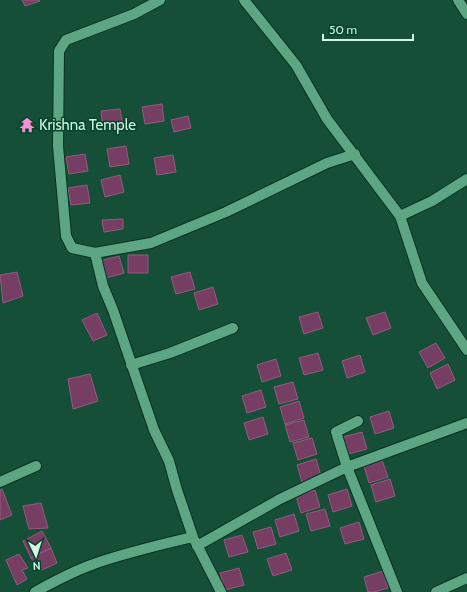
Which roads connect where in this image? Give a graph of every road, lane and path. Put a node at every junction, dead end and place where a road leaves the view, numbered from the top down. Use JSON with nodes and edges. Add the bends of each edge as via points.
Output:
{"nodes":[{"id":1,"x":160,"y":0,"type":"edge"},
{"id":2,"x":244,"y":0,"type":"edge"},
{"id":3,"x":458,"y":0,"type":"edge"},
{"id":4,"x":467,"y":14,"type":"edge"},
{"id":5,"x":355,"y":154,"type":"junction"},
{"id":6,"x":467,"y":179,"type":"edge"},
{"id":7,"x":400,"y":216,"type":"junction"},
{"id":8,"x":96,"y":253,"type":"junction"},
{"id":9,"x":233,"y":328,"type":"dead end"},
{"id":10,"x":467,"y":350,"type":"edge"},
{"id":11,"x":131,"y":365,"type":"junction"},
{"id":12,"x":358,"y":421,"type":"dead end"},
{"id":13,"x":467,"y":423,"type":"edge"},
{"id":14,"x":36,"y":466,"type":"dead end"},
{"id":15,"x":347,"y":467,"type":"junction"},
{"id":16,"x":0,"y":482,"type":"edge"},
{"id":17,"x":195,"y":542,"type":"junction"},
{"id":18,"x":467,"y":578,"type":"edge"},
{"id":19,"x":35,"y":592,"type":"edge"},
{"id":20,"x":221,"y":592,"type":"edge"},
{"id":21,"x":397,"y":592,"type":"edge"},
{"id":22,"x":436,"y":592,"type":"edge"}],
"edges":[{"from":1,"to":8,"type":"street","via":[[134,14],[66,40],[59,51],[58,146],[66,236],[72,248]]},
{"from":2,"to":5,"type":"street","via":[[296,65],[328,119]]},
{"from":3,"to":4,"type":"street"},
{"from":5,"to":7,"type":"street"},
{"from":5,"to":8,"type":"street","via":[[327,163],[226,212],[151,243]]},
{"from":6,"to":7,"type":"street","via":[[432,201]]},
{"from":7,"to":10,"type":"street","via":[[422,283]]},
{"from":8,"to":11,"type":"street","via":[[103,286]]},
{"from":9,"to":11,"type":"street","via":[[170,353]]},
{"from":11,"to":17,"type":"street","via":[[154,430],[169,462]]},
{"from":12,"to":15,"type":"street","via":[[336,432]]},
{"from":13,"to":15,"type":"street"},
{"from":14,"to":16,"type":"street"},
{"from":15,"to":17,"type":"street"},
{"from":15,"to":21,"type":"street"},
{"from":17,"to":19,"type":"street","via":[[149,547],[90,565]]},
{"from":17,"to":20,"type":"street"},
{"from":18,"to":22,"type":"street"}]}
